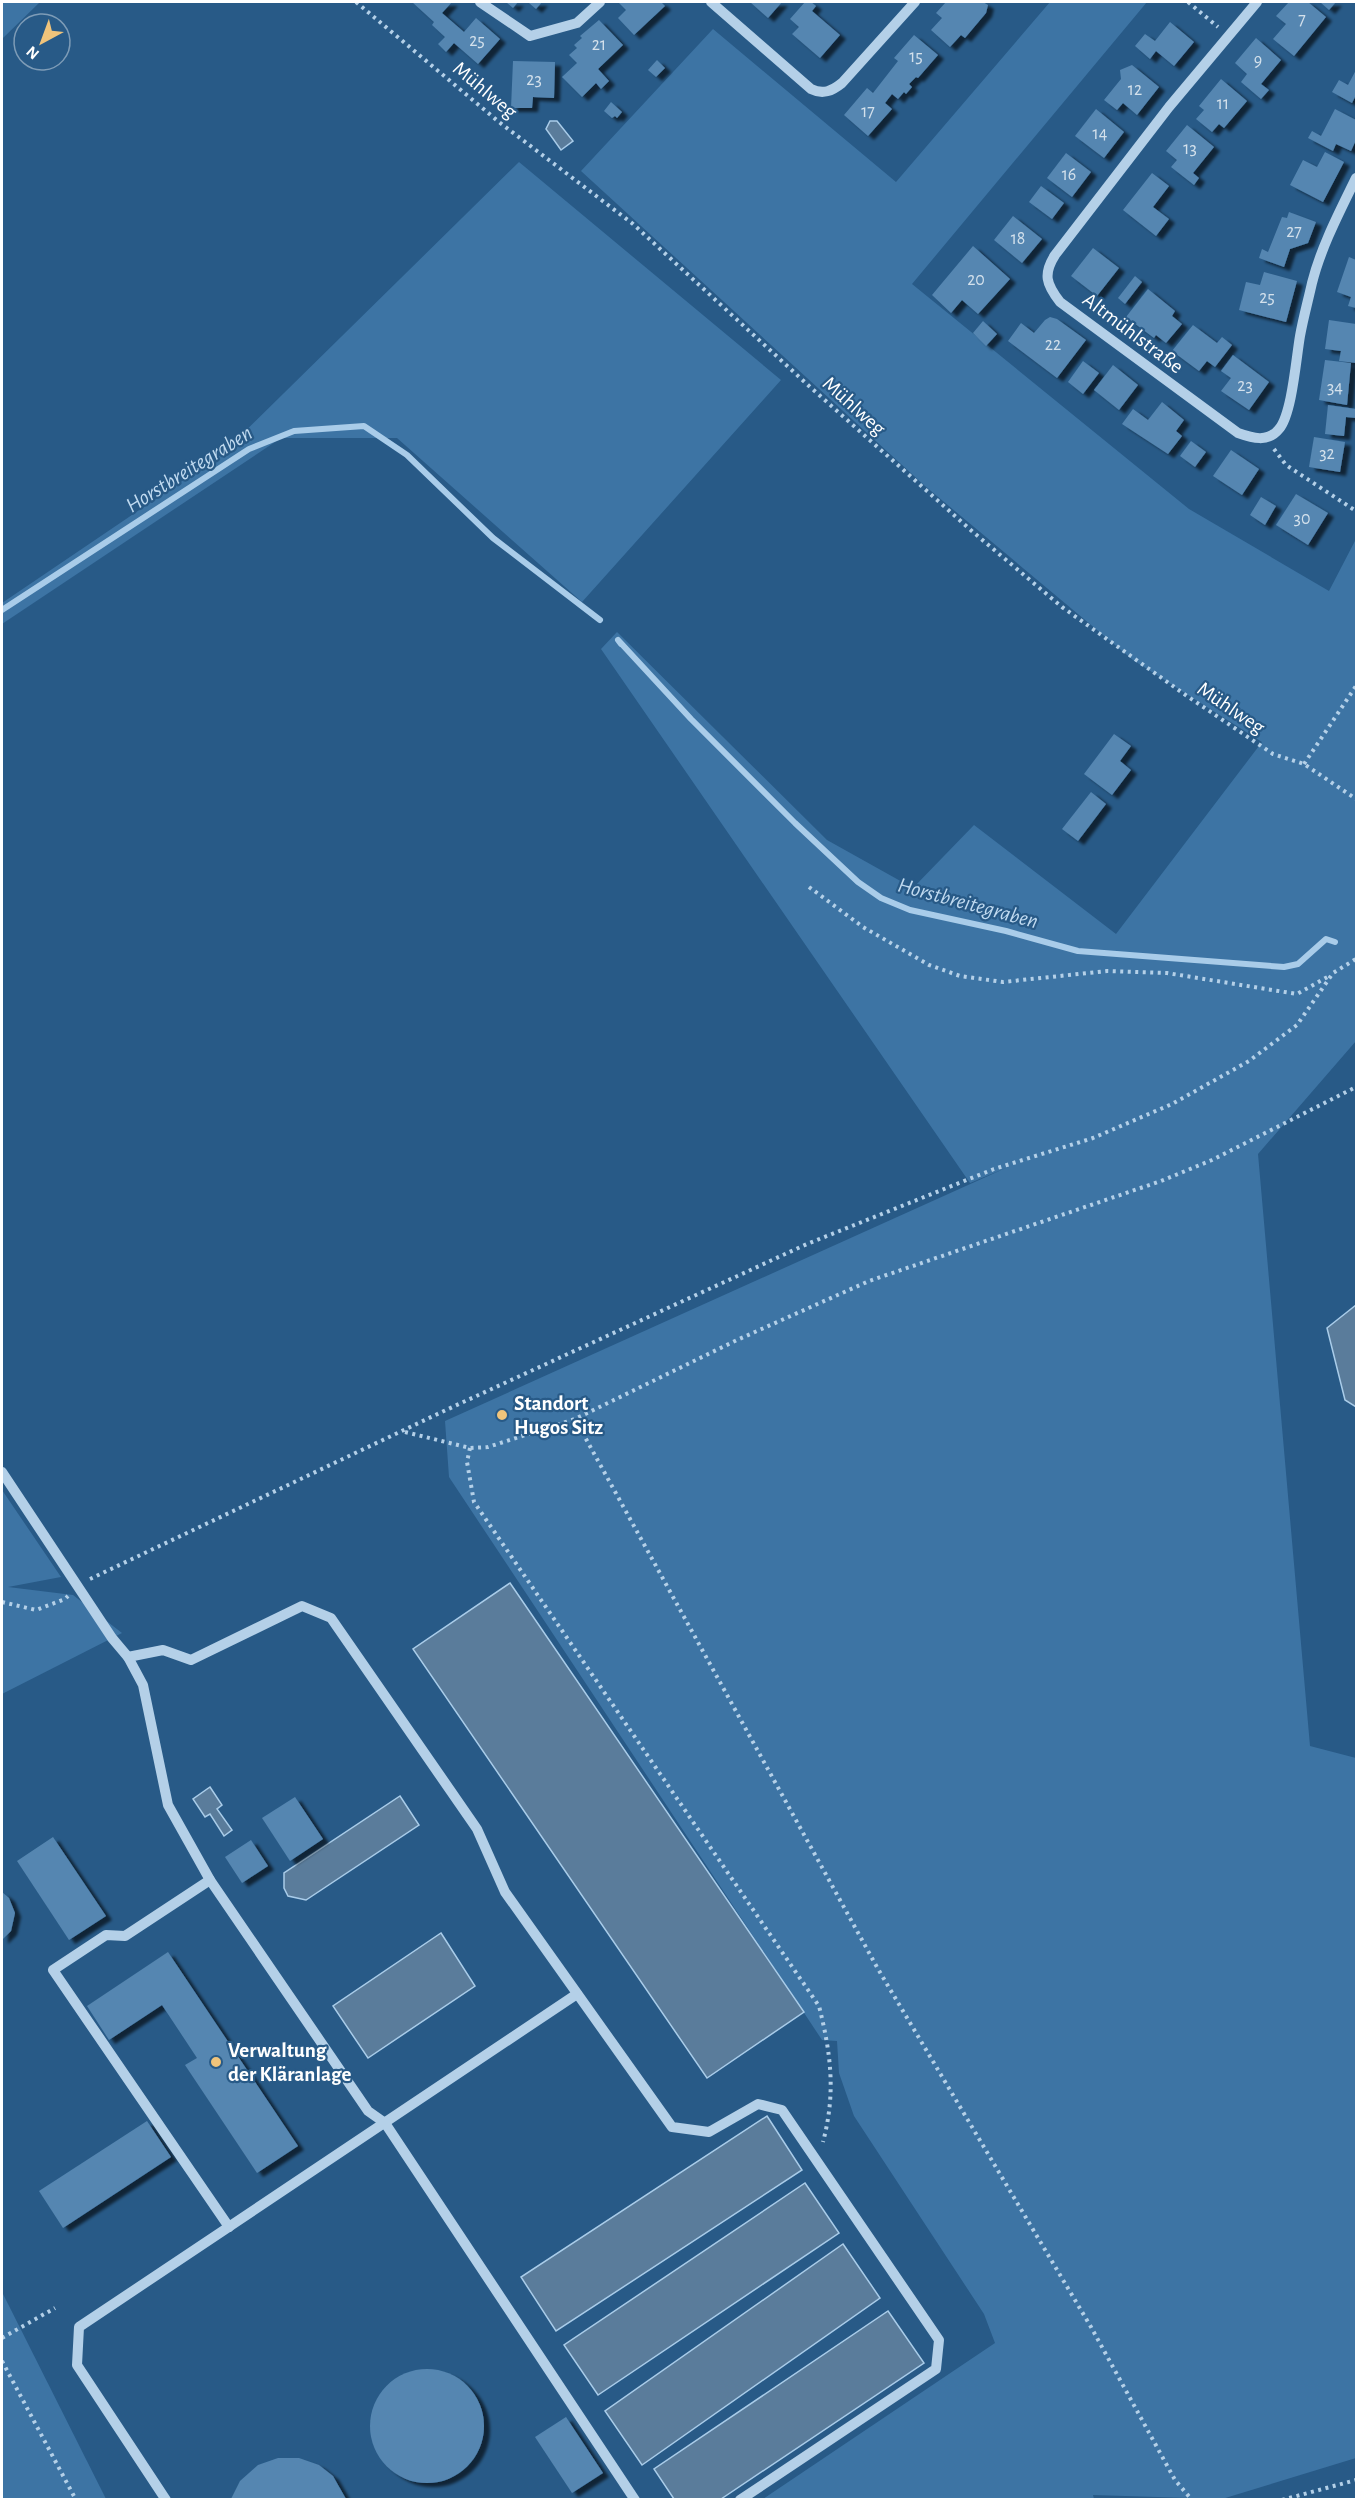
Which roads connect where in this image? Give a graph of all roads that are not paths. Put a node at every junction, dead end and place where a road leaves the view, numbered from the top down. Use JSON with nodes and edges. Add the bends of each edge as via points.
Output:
{"nodes":[{"id":1,"x":480,"y":2,"type":"edge"},
{"id":2,"x":600,"y":2,"type":"edge"},
{"id":3,"x":711,"y":2,"type":"edge"},
{"id":4,"x":915,"y":2,"type":"edge"},
{"id":5,"x":1257,"y":2,"type":"edge"},
{"id":6,"x":1356,"y":178,"type":"edge"},
{"id":7,"x":2,"y":1472,"type":"edge"},
{"id":8,"x":128,"y":1657,"type":"junction"},
{"id":9,"x":210,"y":1880,"type":"junction"},
{"id":10,"x":578,"y":1994,"type":"junction"},
{"id":11,"x":385,"y":2123,"type":"junction"},
{"id":12,"x":229,"y":2228,"type":"junction"},
{"id":13,"x":166,"y":2499,"type":"edge"},
{"id":14,"x":635,"y":2499,"type":"edge"},
{"id":15,"x":740,"y":2499,"type":"edge"}],
"edges":[{"from":1,"to":2,"type":"street","via":[[530,36],[577,23]]},
{"from":3,"to":4,"type":"street","via":[[811,89],[826,92],[842,83]]},
{"from":5,"to":6,"type":"street","name":"Altmühlstraße","via":[[1169,107],[1049,265],[1046,273],[1050,290],[1060,302],[1238,433],[1266,439],[1286,419],[1313,280]]},
{"from":7,"to":8,"type":"street"},
{"from":8,"to":9,"type":"street","via":[[143,1685],[168,1805]]},
{"from":8,"to":10,"type":"street","via":[[163,1650],[191,1660],[302,1606],[332,1618],[477,1830],[505,1892]]},
{"from":9,"to":11,"type":"street","via":[[368,2111]]},
{"from":9,"to":12,"type":"street","via":[[125,1936],[106,1935],[53,1970]]},
{"from":10,"to":11,"type":"street"},
{"from":10,"to":15,"type":"street","via":[[672,2127],[709,2132],[758,2104],[782,2110],[939,2340],[936,2369]]},
{"from":11,"to":12,"type":"street"},
{"from":11,"to":14,"type":"street"},
{"from":12,"to":13,"type":"street","via":[[79,2327],[77,2365]]}]}
